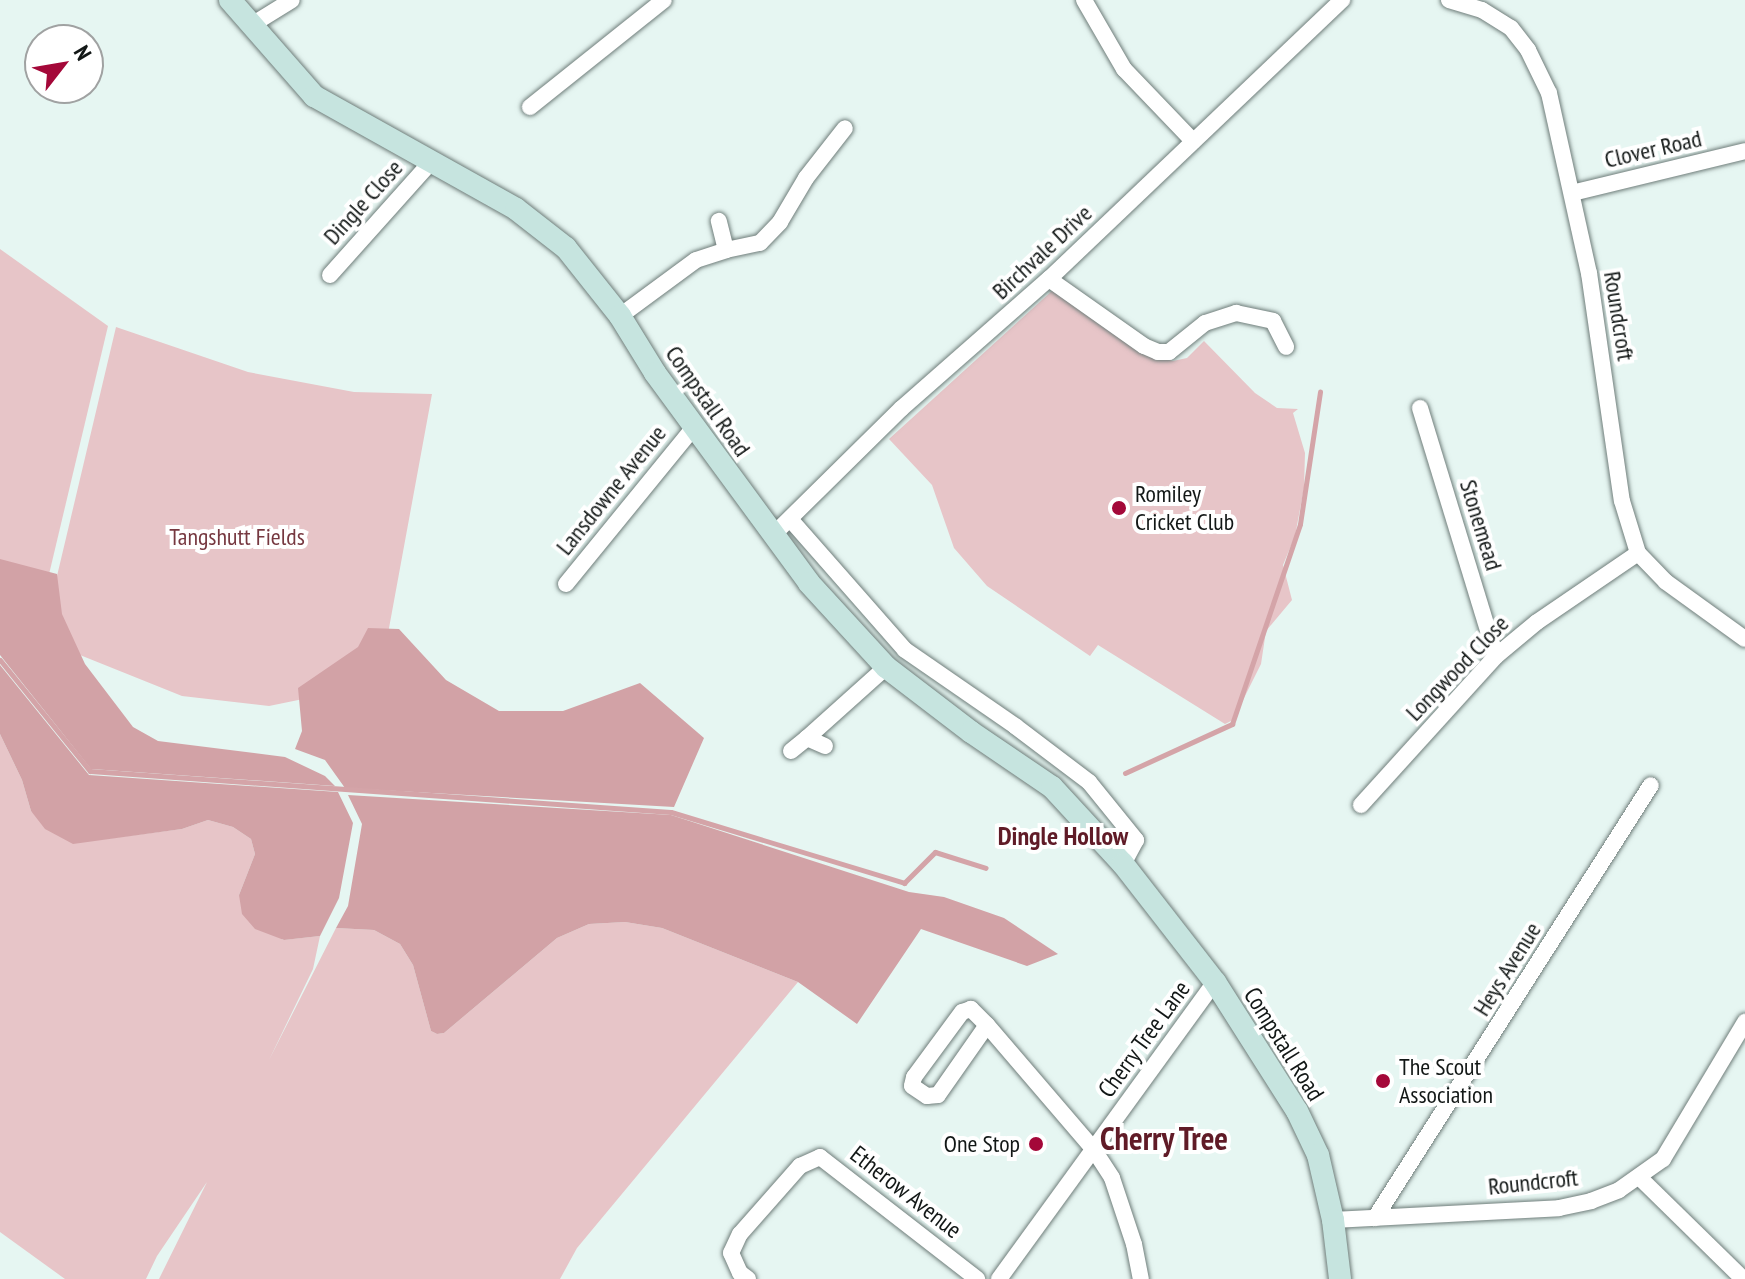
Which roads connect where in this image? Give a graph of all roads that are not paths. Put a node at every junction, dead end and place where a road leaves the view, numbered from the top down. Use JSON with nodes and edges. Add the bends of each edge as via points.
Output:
{"nodes":[{"id":1,"x":230,"y":0,"type":"edge"},
{"id":2,"x":292,"y":0,"type":"edge"},
{"id":3,"x":664,"y":0,"type":"edge"},
{"id":4,"x":1084,"y":0,"type":"edge"},
{"id":5,"x":1342,"y":0,"type":"edge"},
{"id":6,"x":1449,"y":0,"type":"edge"},
{"id":7,"x":250,"y":26,"type":"junction"},
{"id":8,"x":530,"y":107,"type":"dead end"},
{"id":9,"x":845,"y":128,"type":"dead end"},
{"id":10,"x":1193,"y":141,"type":"junction"},
{"id":11,"x":1745,"y":151,"type":"edge"},
{"id":12,"x":432,"y":161,"type":"junction"},
{"id":13,"x":1572,"y":193,"type":"junction"},
{"id":14,"x":719,"y":221,"type":"dead end"},
{"id":15,"x":726,"y":250,"type":"junction"},
{"id":16,"x":330,"y":275,"type":"dead end"},
{"id":17,"x":1049,"y":279,"type":"junction"},
{"id":18,"x":620,"y":316,"type":"junction"},
{"id":19,"x":1286,"y":347,"type":"dead end"},
{"id":20,"x":1420,"y":408,"type":"dead end"},
{"id":21,"x":694,"y":427,"type":"junction"},
{"id":22,"x":790,"y":519,"type":"junction"},
{"id":23,"x":772,"y":536,"type":"junction"},
{"id":24,"x":1638,"y":553,"type":"junction"},
{"id":25,"x":566,"y":584,"type":"dead end"},
{"id":26,"x":1745,"y":639,"type":"edge"},
{"id":27,"x":1496,"y":656,"type":"junction"},
{"id":28,"x":886,"y":667,"type":"junction"},
{"id":29,"x":807,"y":738,"type":"junction"},
{"id":30,"x":825,"y":746,"type":"dead end"},
{"id":31,"x":791,"y":751,"type":"dead end"},
{"id":32,"x":1651,"y":785,"type":"dead end"},
{"id":33,"x":1361,"y":805,"type":"dead end"},
{"id":34,"x":1123,"y":864,"type":"junction"},
{"id":35,"x":1215,"y":982,"type":"junction"},
{"id":36,"x":1745,"y":1022,"type":"edge"},
{"id":37,"x":987,"y":1025,"type":"junction"},
{"id":38,"x":1094,"y":1150,"type":"junction"},
{"id":39,"x":1639,"y":1177,"type":"junction"},
{"id":40,"x":1375,"y":1218,"type":"junction"},
{"id":41,"x":1333,"y":1220,"type":"junction"},
{"id":42,"x":748,"y":1279,"type":"edge"},
{"id":43,"x":977,"y":1279,"type":"edge"},
{"id":44,"x":999,"y":1279,"type":"edge"},
{"id":45,"x":1141,"y":1279,"type":"edge"},
{"id":46,"x":1340,"y":1279,"type":"edge"},
{"id":47,"x":1743,"y":1279,"type":"edge"}],
"edges":[{"from":1,"to":7,"type":"main road","name":"Compstall Road"},
{"from":2,"to":7,"type":"street"},
{"from":3,"to":8,"type":"street"},
{"from":4,"to":10,"type":"street","via":[[1124,69]]},
{"from":5,"to":10,"type":"street","name":"Birchvale Drive"},
{"from":6,"to":13,"type":"street","name":"Roundcroft","via":[[1482,10],[1511,28],[1528,50],[1549,93]]},
{"from":7,"to":12,"type":"main road","name":"Compstall Road","via":[[314,96]]},
{"from":9,"to":15,"type":"street","via":[[760,243]]},
{"from":10,"to":17,"type":"street","name":"Birchvale Drive"},
{"from":11,"to":13,"type":"street","name":"Clover Road"},
{"from":12,"to":16,"type":"street","name":"Dingle Close"},
{"from":12,"to":18,"type":"main road","name":"Compstall Road","via":[[516,209],[566,248]]},
{"from":13,"to":24,"type":"street","name":"Roundcroft","via":[[1622,501]]},
{"from":14,"to":15,"type":"street"},
{"from":15,"to":18,"type":"street","via":[[696,260]]},
{"from":17,"to":19,"type":"street","via":[[1158,352],[1169,352],[1205,323],[1236,313],[1273,321]]},
{"from":17,"to":22,"type":"street","name":"Birchvale Drive","via":[[902,408]]},
{"from":18,"to":21,"type":"main road","name":"Compstall Road"},
{"from":20,"to":27,"type":"street","name":"Stonemead"},
{"from":21,"to":23,"type":"main road","name":"Compstall Road"},
{"from":21,"to":25,"type":"street","name":"Lansdowne Avenue"},
{"from":22,"to":23,"type":"street","name":"Birchvale Drive"},
{"from":22,"to":34,"type":"street","via":[[905,650],[1089,782],[1136,840]]},
{"from":23,"to":28,"type":"main road","name":"Compstall Road"},
{"from":24,"to":26,"type":"street","name":"Roundcroft","via":[[1666,582]]},
{"from":24,"to":27,"type":"street","name":"Longwood Close"},
{"from":27,"to":33,"type":"street","name":"Longwood Close"},
{"from":28,"to":29,"type":"street"},
{"from":28,"to":34,"type":"main road","name":"Compstall Road","via":[[1052,787]]},
{"from":29,"to":30,"type":"street"},
{"from":29,"to":31,"type":"street"},
{"from":32,"to":40,"type":"street","name":"Heys Avenue"},
{"from":34,"to":35,"type":"main road","name":"Compstall Road"},
{"from":35,"to":38,"type":"street","name":"Cherry Tree Lane"},
{"from":35,"to":41,"type":"main road","name":"Compstall Road","via":[[1297,1111],[1318,1155]]},
{"from":36,"to":39,"type":"street","name":"Roundcroft","via":[[1663,1159]]},
{"from":37,"to":37,"type":"street","via":[[938,1095],[927,1096],[912,1086],[962,1012],[971,1009]]},
{"from":37,"to":38,"type":"street"},
{"from":38,"to":44,"type":"street","name":"Cherry Tree Lane"},
{"from":38,"to":45,"type":"street","via":[[1124,1209]]},
{"from":39,"to":40,"type":"street","name":"Roundcroft","via":[[1591,1201],[1559,1208]]},
{"from":39,"to":47,"type":"street"},
{"from":40,"to":41,"type":"street","name":"Roundcroft"},
{"from":41,"to":46,"type":"main road","name":"Compstall Road"},
{"from":42,"to":43,"type":"street","name":"Etherow Avenue","via":[[731,1253],[740,1234],[800,1166],[820,1157]]}]}
